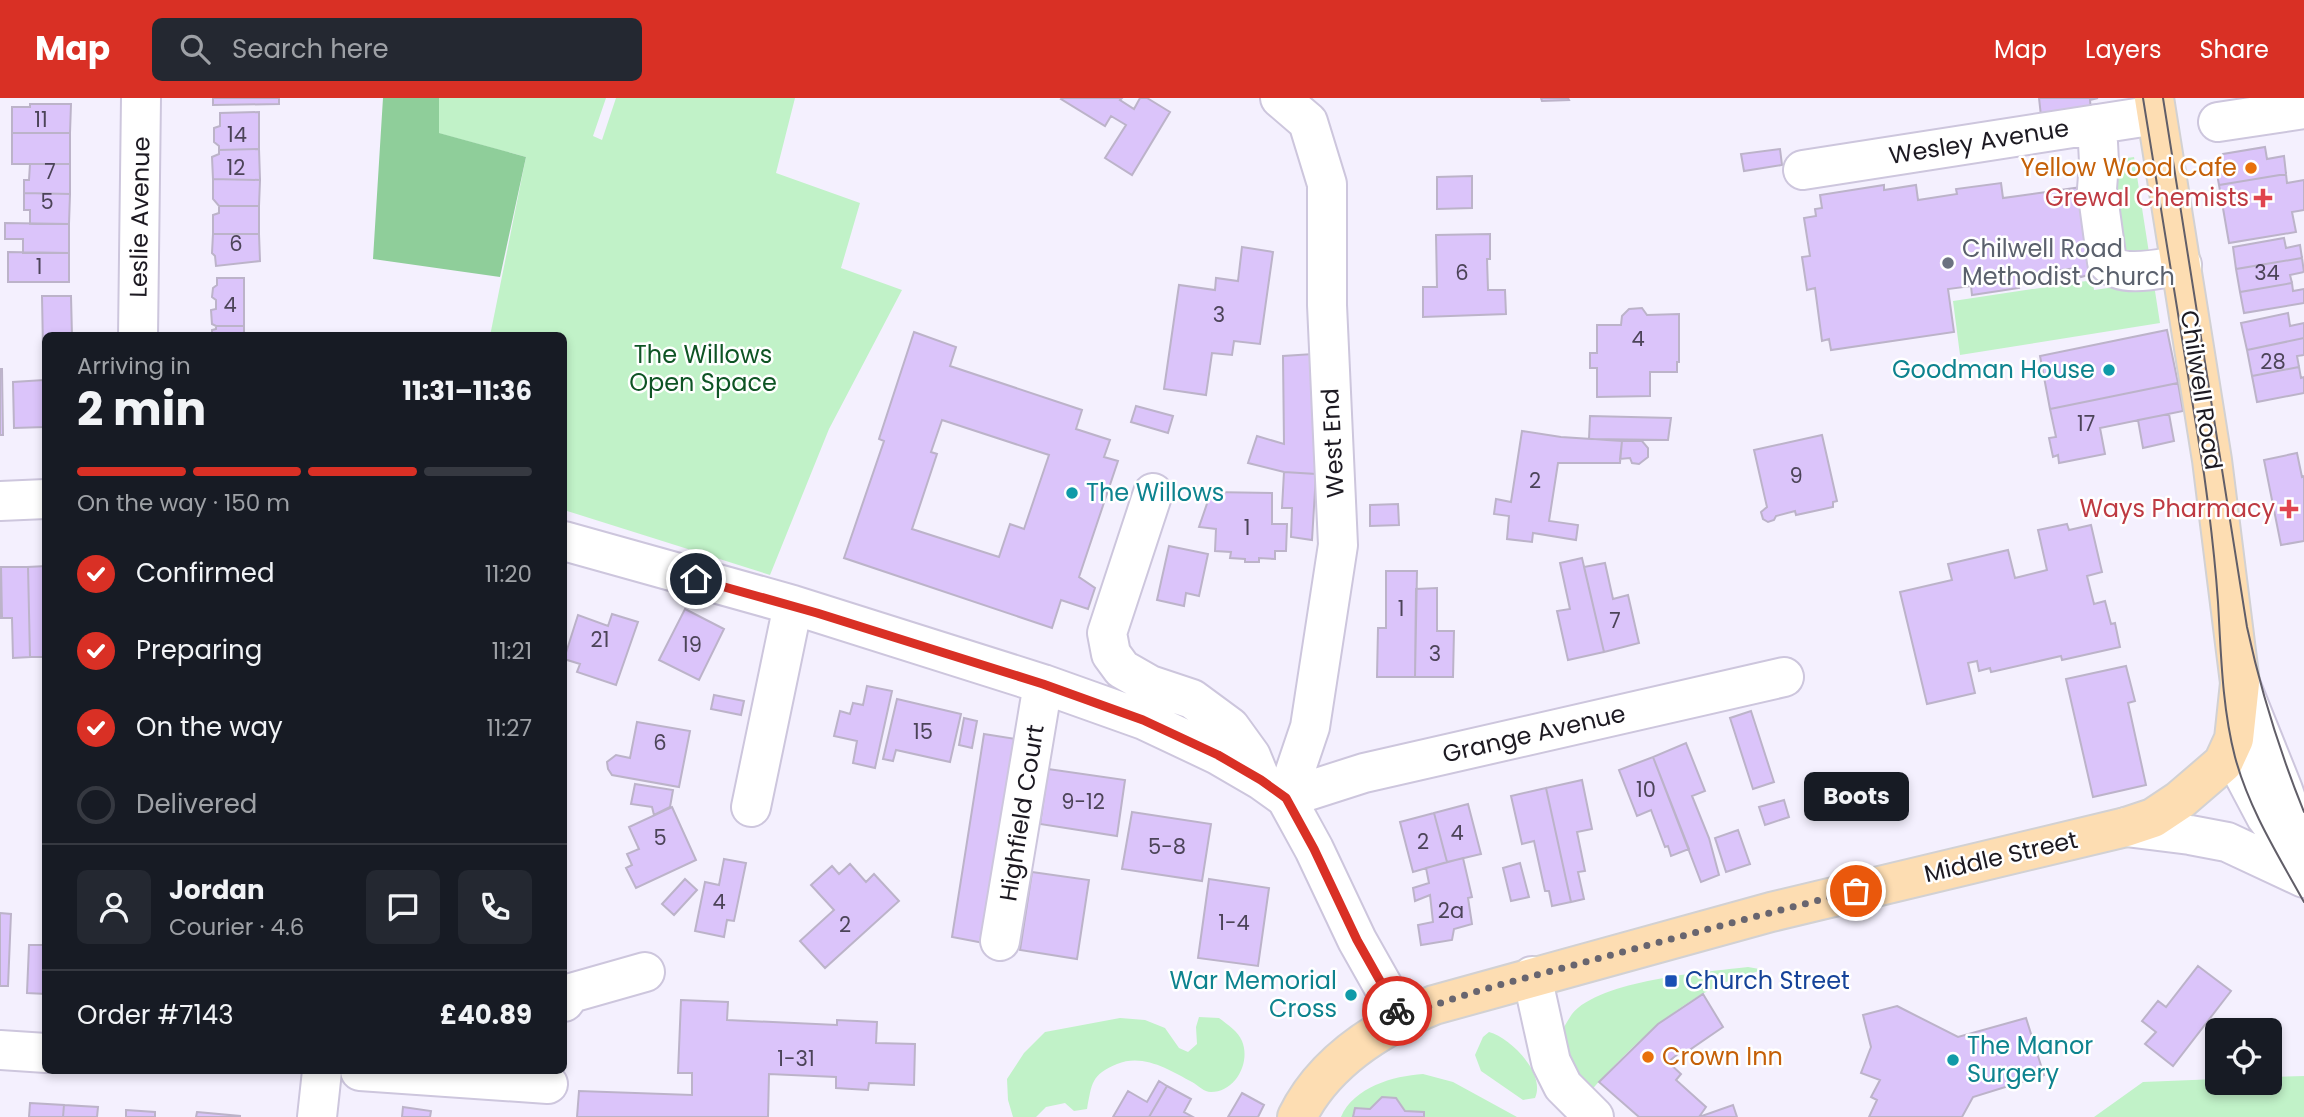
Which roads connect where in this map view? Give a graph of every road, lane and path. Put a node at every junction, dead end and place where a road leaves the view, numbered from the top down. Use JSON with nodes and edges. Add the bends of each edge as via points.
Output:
{"nodes":[{"id":1,"x":141,"y":98,"type":"edge"},
{"id":2,"x":1280,"y":98,"type":"edge"},
{"id":3,"x":2155,"y":107,"type":"edge"},
{"id":4,"x":2304,"y":109,"type":"edge"},
{"id":5,"x":1315,"y":110,"type":"edge"},
{"id":6,"x":2218,"y":122,"type":"dead end"},
{"id":7,"x":2096,"y":124,"type":"junction"},
{"id":8,"x":1803,"y":170,"type":"dead end"},
{"id":9,"x":2182,"y":265,"type":"junction"},
{"id":10,"x":138,"y":332,"type":"edge"},
{"id":11,"x":1153,"y":493,"type":"dead end"},
{"id":12,"x":42,"y":499,"type":"edge"},
{"id":13,"x":0,"y":501,"type":"edge"},
{"id":14,"x":567,"y":542,"type":"edge"},
{"id":15,"x":793,"y":605,"type":"junction"},
{"id":16,"x":1784,"y":677,"type":"dead end"},
{"id":17,"x":1043,"y":684,"type":"junction"},
{"id":18,"x":2241,"y":684,"type":"junction"},
{"id":19,"x":2230,"y":749,"type":"junction"},
{"id":20,"x":1273,"y":789,"type":"junction"},
{"id":21,"x":751,"y":807,"type":"dead end"},
{"id":22,"x":2126,"y":827,"type":"junction"},
{"id":23,"x":2304,"y":852,"type":"edge"},
{"id":24,"x":2304,"y":870,"type":"edge"},
{"id":25,"x":2304,"y":878,"type":"edge"},
{"id":26,"x":1000,"y":941,"type":"dead end"},
{"id":27,"x":645,"y":972,"type":"dead end"},
{"id":28,"x":1532,"y":976,"type":"junction"},
{"id":29,"x":567,"y":998,"type":"edge"},
{"id":30,"x":1401,"y":1018,"type":"junction"},
{"id":31,"x":0,"y":1050,"type":"edge"},
{"id":32,"x":42,"y":1053,"type":"edge"},
{"id":33,"x":322,"y":1074,"type":"edge"},
{"id":34,"x":408,"y":1074,"type":"edge"},
{"id":35,"x":548,"y":1087,"type":"edge"},
{"id":36,"x":317,"y":1117,"type":"edge"},
{"id":37,"x":1297,"y":1117,"type":"edge"},
{"id":38,"x":1594,"y":1117,"type":"edge"}],
"edges":[{"from":1,"to":10,"type":"street","name":"Leslie Avenue"},
{"from":2,"to":5,"type":"street","name":"West End"},
{"from":3,"to":7,"type":"street","name":"Wesley Avenue"},
{"from":3,"to":9,"type":"main road","name":"Chilwell Road"},
{"from":4,"to":6,"type":"street"},
{"from":5,"to":20,"type":"street","name":"West End","via":[[1327,184],[1327,304],[1338,545],[1310,727]]},
{"from":7,"to":8,"type":"street","name":"Wesley Avenue"},
{"from":7,"to":9,"type":"street","via":[[2097,190],[2107,262],[2113,268],[2131,270]]},
{"from":9,"to":18,"type":"main road","name":"Chilwell Road"},
{"from":11,"to":20,"type":"street","via":[[1107,633],[1111,654],[1122,669],[1150,685],[1192,699],[1230,727]]},
{"from":12,"to":13,"type":"street"},
{"from":14,"to":15,"type":"street"},
{"from":15,"to":17,"type":"street"},
{"from":15,"to":21,"type":"street"},
{"from":16,"to":20,"type":"street","name":"Grange Avenue"},
{"from":17,"to":20,"type":"street","via":[[1143,720],[1218,755]]},
{"from":17,"to":26,"type":"street","name":"Highfield Court"},
{"from":18,"to":19,"type":"main road","name":"Chilwell Road"},
{"from":18,"to":23,"type":"street","name":"Chilwell Road"},
{"from":19,"to":22,"type":"main road","name":"Middle Street","via":[[2223,763],[2180,800],[2153,818]]},
{"from":19,"to":24,"type":"street","via":[[2266,817]]},
{"from":20,"to":30,"type":"street","via":[[1314,849]]},
{"from":22,"to":25,"type":"street","via":[[2227,842]]},
{"from":22,"to":28,"type":"main road","name":"Middle Street","via":[[1920,874]]},
{"from":27,"to":29,"type":"street","via":[[571,993]]},
{"from":28,"to":30,"type":"main road","name":"Middle Street"},
{"from":28,"to":38,"type":"street","via":[[1550,1062],[1563,1086]]},
{"from":30,"to":37,"type":"main road","name":"Middle Street","via":[[1328,1073]]},
{"from":31,"to":32,"type":"street"},
{"from":33,"to":36,"type":"street"},
{"from":34,"to":35,"type":"street"}]}
